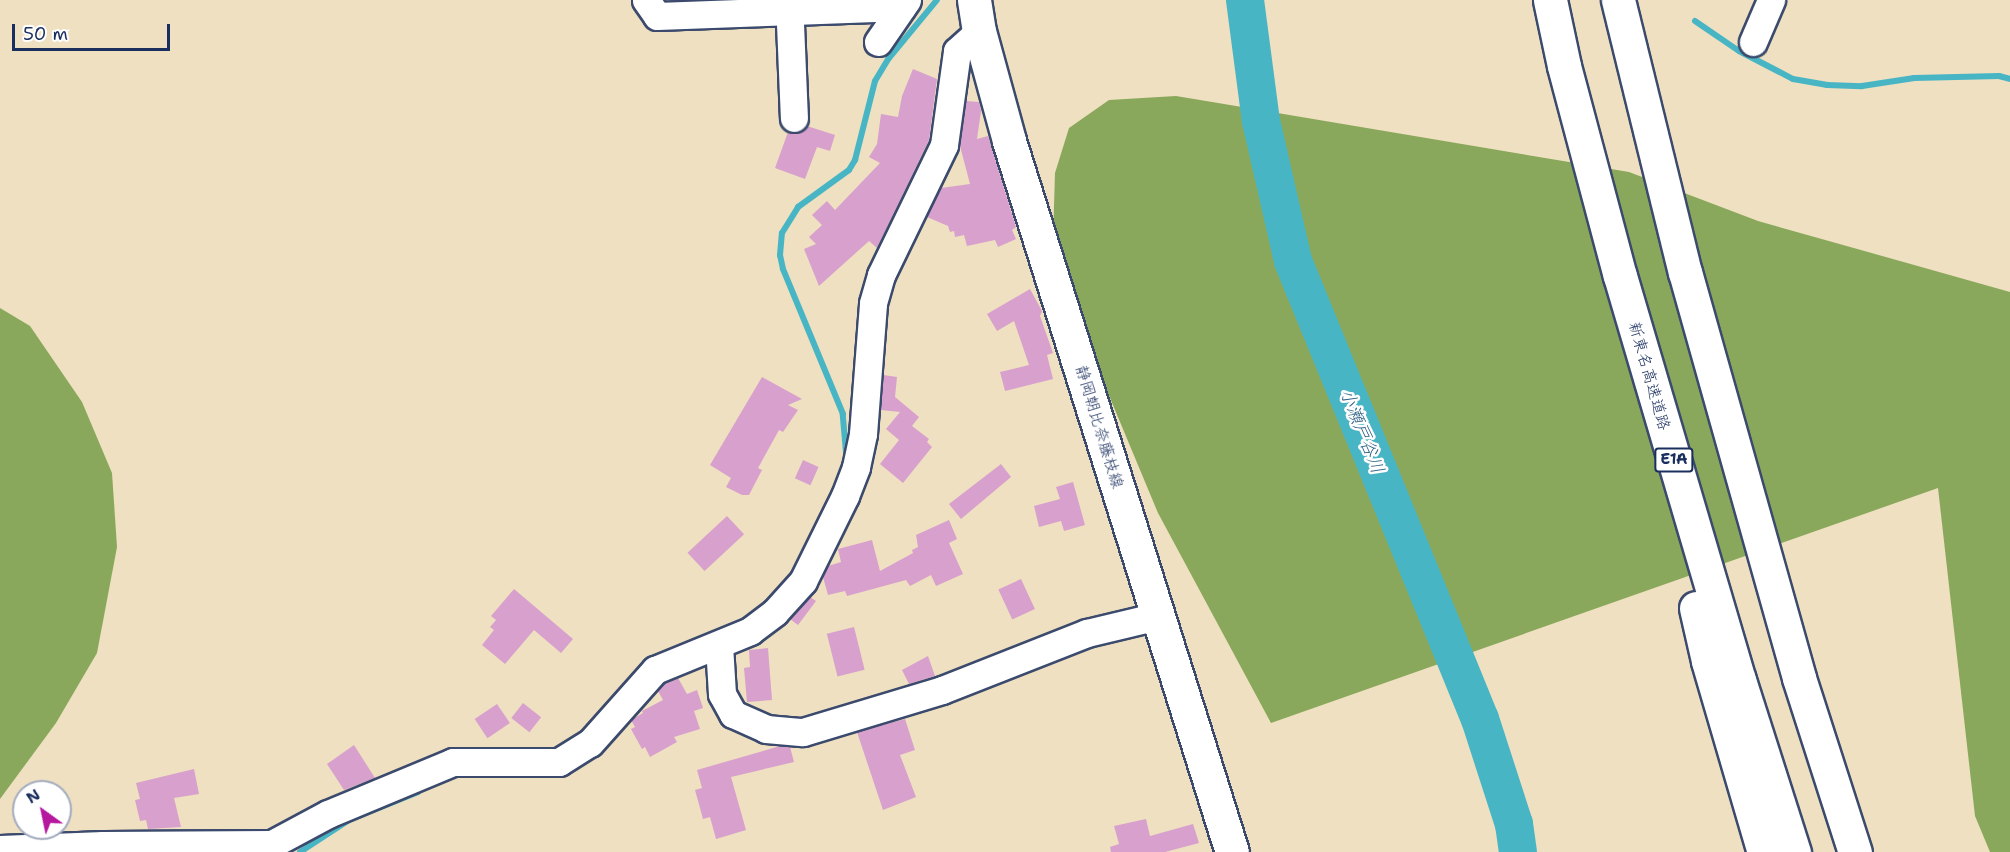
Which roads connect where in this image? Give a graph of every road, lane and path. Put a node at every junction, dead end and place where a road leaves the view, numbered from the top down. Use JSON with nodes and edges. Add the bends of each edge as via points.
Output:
{"nodes":[{"id":1,"x":646,"y":0,"type":"edge"},
{"id":2,"x":1550,"y":0,"type":"edge"},
{"id":3,"x":1618,"y":0,"type":"edge"},
{"id":4,"x":1772,"y":0,"type":"edge"},
{"id":5,"x":905,"y":3,"type":"edge"},
{"id":6,"x":789,"y":5,"type":"edge"},
{"id":7,"x":976,"y":16,"type":"edge"},
{"id":8,"x":878,"y":42,"type":"dead end"},
{"id":9,"x":1753,"y":42,"type":"dead end"},
{"id":10,"x":794,"y":118,"type":"dead end"},
{"id":11,"x":1620,"y":276,"type":"junction"},
{"id":12,"x":1158,"y":616,"type":"junction"},
{"id":13,"x":718,"y":645,"type":"junction"},
{"id":14,"x":0,"y":849,"type":"edge"},
{"id":15,"x":1232,"y":852,"type":"edge"},
{"id":16,"x":1764,"y":852,"type":"edge"},
{"id":17,"x":1794,"y":852,"type":"edge"},
{"id":18,"x":1855,"y":852,"type":"edge"}],
"edges":[{"from":1,"to":6,"type":"street","via":[[657,16]]},
{"from":2,"to":11,"type":"main road","name":"新東名高速道路","number":"E1A"},
{"from":3,"to":18,"type":"main road","via":[[1685,272],[1793,656]]},
{"from":4,"to":9,"type":"street"},
{"from":5,"to":6,"type":"street"},
{"from":5,"to":8,"type":"street"},
{"from":6,"to":10,"type":"street"},
{"from":7,"to":12,"type":"main road","name":"静岡朝比奈藤枝線","via":[[1012,152]]},
{"from":7,"to":13,"type":"street","via":[[957,51],[944,145],[881,275],[873,303],[863,434],[845,496],[803,581],[750,632]]},
{"from":11,"to":16,"type":"main road","via":[[1708,661]]},
{"from":11,"to":17,"type":"main road","name":"新東名高速道路","number":"E1A","via":[[1738,680]]},
{"from":12,"to":13,"type":"street","via":[[1087,633],[942,690],[803,732],[766,729],[733,714],[722,694]]},
{"from":12,"to":15,"type":"main road","name":"静岡朝比奈藤枝線"},
{"from":13,"to":14,"type":"street","via":[[655,670],[590,743],[559,762],[453,762],[328,814],[272,844]]}]}
